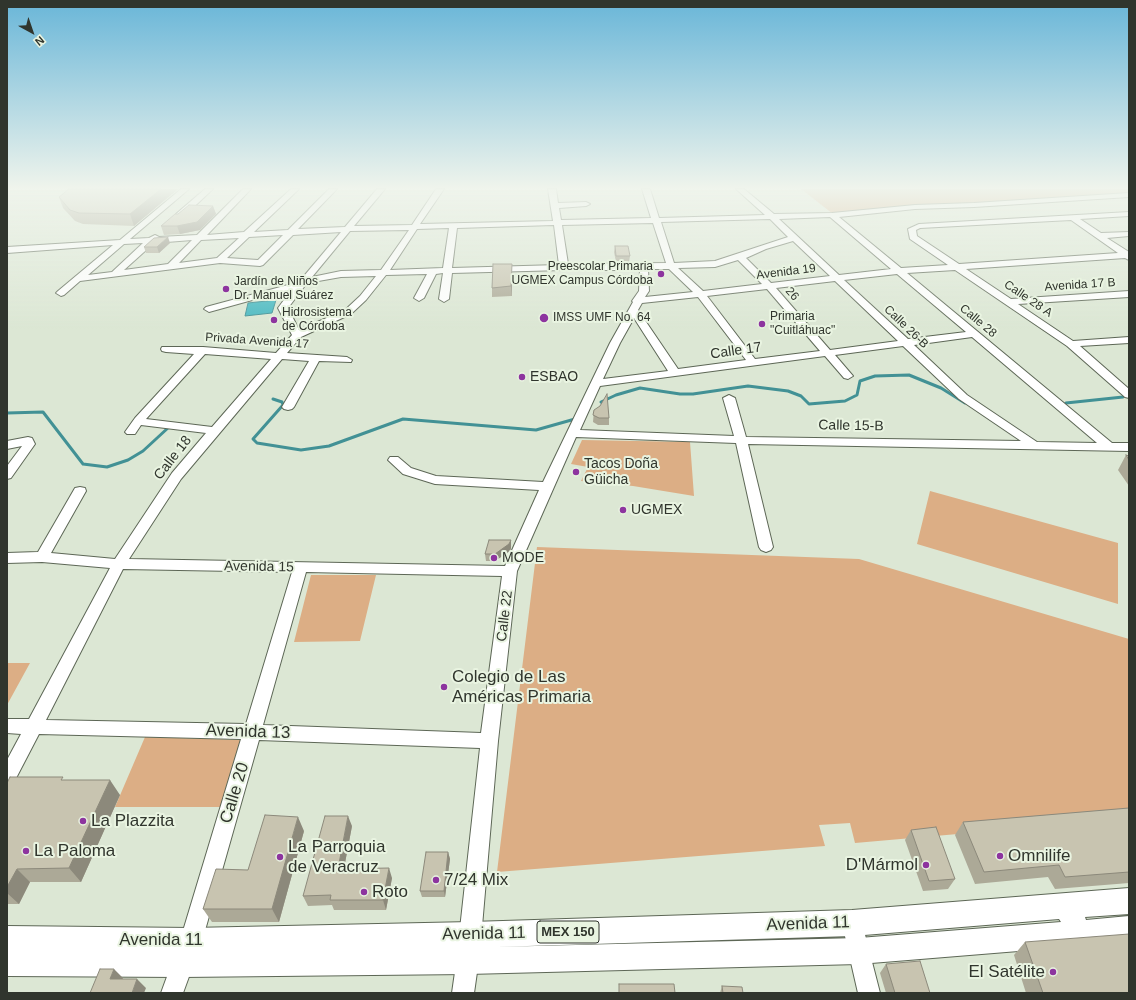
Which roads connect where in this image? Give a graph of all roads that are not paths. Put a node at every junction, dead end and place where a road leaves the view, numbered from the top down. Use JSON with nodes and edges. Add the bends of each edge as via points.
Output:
{"nodes":[{"id":1,"x":129,"y":236,"type":"edge"},
{"id":2,"x":158,"y":236,"type":"edge"},
{"id":3,"x":220,"y":236,"type":"edge"},
{"id":4,"x":244,"y":236,"type":"edge"},
{"id":5,"x":288,"y":236,"type":"edge"},
{"id":6,"x":341,"y":236,"type":"edge"},
{"id":7,"x":408,"y":236,"type":"edge"},
{"id":8,"x":452,"y":236,"type":"edge"},
{"id":9,"x":558,"y":236,"type":"edge"},
{"id":10,"x":662,"y":236,"type":"edge"},
{"id":11,"x":791,"y":236,"type":"edge"},
{"id":12,"x":857,"y":236,"type":"edge"},
{"id":13,"x":913,"y":236,"type":"edge"},
{"id":14,"x":1099,"y":236,"type":"joint"},
{"id":15,"x":1104,"y":236,"type":"edge"},
{"id":16,"x":200,"y":237,"type":"junction"},
{"id":17,"x":793,"y":238,"type":"junction"},
{"id":18,"x":153,"y":240,"type":"junction"},
{"id":19,"x":121,"y":242,"type":"junction"},
{"id":20,"x":7,"y":250,"type":"edge"},
{"id":21,"x":1128,"y":255,"type":"edge"},
{"id":22,"x":740,"y":257,"type":"junction"},
{"id":23,"x":220,"y":260,"type":"junction"},
{"id":24,"x":170,"y":266,"type":"junction"},
{"id":25,"x":671,"y":266,"type":"junction"},
{"id":26,"x":956,"y":266,"type":"junction"},
{"id":27,"x":564,"y":267,"type":"junction"},
{"id":28,"x":644,"y":267,"type":"junction"},
{"id":29,"x":448,"y":270,"type":"junction"},
{"id":30,"x":433,"y":271,"type":"junction"},
{"id":31,"x":899,"y":271,"type":"junction"},
{"id":32,"x":384,"y":272,"type":"junction"},
{"id":33,"x":115,"y":274,"type":"junction"},
{"id":34,"x":836,"y":277,"type":"junction"},
{"id":35,"x":78,"y":279,"type":"junction"},
{"id":36,"x":303,"y":282,"type":"junction"},
{"id":37,"x":769,"y":286,"type":"junction"},
{"id":38,"x":61,"y":293,"type":"dead end"},
{"id":39,"x":701,"y":294,"type":"junction"},
{"id":40,"x":1129,"y":294,"type":"edge"},
{"id":41,"x":420,"y":298,"type":"dead end"},
{"id":42,"x":444,"y":299,"type":"dead end"},
{"id":43,"x":1008,"y":302,"type":"junction"},
{"id":44,"x":635,"y":306,"type":"junction"},
{"id":45,"x":209,"y":309,"type":"dead end"},
{"id":46,"x":973,"y":334,"type":"junction"},
{"id":47,"x":297,"y":335,"type":"junction"},
{"id":48,"x":1129,"y":340,"type":"edge"},
{"id":49,"x":903,"y":343,"type":"junction"},
{"id":50,"x":1071,"y":344,"type":"junction"},
{"id":51,"x":166,"y":348,"type":"dead end"},
{"id":52,"x":202,"y":350,"type":"junction"},
{"id":53,"x":828,"y":354,"type":"junction"},
{"id":54,"x":278,"y":356,"type":"junction"},
{"id":55,"x":315,"y":359,"type":"junction"},
{"id":56,"x":347,"y":360,"type":"dead end"},
{"id":57,"x":752,"y":362,"type":"junction"},
{"id":58,"x":675,"y":373,"type":"junction"},
{"id":59,"x":848,"y":376,"type":"dead end"},
{"id":60,"x":597,"y":383,"type":"junction"},
{"id":61,"x":1129,"y":395,"type":"edge"},
{"id":62,"x":729,"y":398,"type":"dead end"},
{"id":63,"x":288,"y":407,"type":"dead end"},
{"id":64,"x":139,"y":420,"type":"junction"},
{"id":65,"x":215,"y":431,"type":"junction"},
{"id":66,"x":131,"y":432,"type":"dead end"},
{"id":67,"x":573,"y":433,"type":"junction"},
{"id":68,"x":741,"y":440,"type":"junction"},
{"id":69,"x":7,"y":445,"type":"edge"},
{"id":70,"x":1034,"y":445,"type":"junction"},
{"id":71,"x":1108,"y":446,"type":"junction"},
{"id":72,"x":1129,"y":447,"type":"edge"},
{"id":73,"x":394,"y":460,"type":"dead end"},
{"id":74,"x":7,"y":475,"type":"edge"},
{"id":75,"x":547,"y":486,"type":"junction"},
{"id":76,"x":80,"y":491,"type":"dead end"},
{"id":77,"x":766,"y":547,"type":"dead end"},
{"id":78,"x":42,"y":557,"type":"junction"},
{"id":79,"x":7,"y":558,"type":"edge"},
{"id":80,"x":119,"y":564,"type":"junction"},
{"id":81,"x":300,"y":568,"type":"junction"},
{"id":82,"x":510,"y":571,"type":"junction"},
{"id":83,"x":7,"y":726,"type":"edge"},
{"id":84,"x":32,"y":727,"type":"junction"},
{"id":85,"x":253,"y":732,"type":"junction"},
{"id":86,"x":488,"y":741,"type":"junction"},
{"id":87,"x":7,"y":778,"type":"edge"},
{"id":88,"x":1129,"y":901,"type":"edge"},
{"id":89,"x":1066,"y":905,"type":"junction"},
{"id":90,"x":852,"y":923,"type":"junction"},
{"id":91,"x":1129,"y":929,"type":"edge"},
{"id":92,"x":646,"y":930,"type":"junction"},
{"id":93,"x":1079,"y":933,"type":"junction"},
{"id":94,"x":471,"y":935,"type":"junction"},
{"id":95,"x":7,"y":939,"type":"edge"},
{"id":96,"x":191,"y":941,"type":"junction"},
{"id":97,"x":373,"y":948,"type":"junction"},
{"id":98,"x":859,"y":951,"type":"junction"},
{"id":99,"x":647,"y":956,"type":"junction"},
{"id":100,"x":468,"y":961,"type":"junction"},
{"id":101,"x":7,"y":963,"type":"edge"},
{"id":102,"x":182,"y":964,"type":"junction"},
{"id":103,"x":172,"y":993,"type":"edge"},
{"id":104,"x":463,"y":993,"type":"edge"},
{"id":105,"x":868,"y":993,"type":"edge"}],
"edges":[{"from":1,"to":19,"type":"street"},
{"from":2,"to":18,"type":"street"},
{"from":3,"to":16,"type":"street"},
{"from":4,"to":23,"type":"street"},
{"from":5,"to":23,"type":"street","via":[[263,262]]},
{"from":6,"to":36,"type":"street"},
{"from":7,"to":32,"type":"street"},
{"from":8,"to":29,"type":"street"},
{"from":9,"to":27,"type":"street"},
{"from":10,"to":25,"type":"street"},
{"from":11,"to":17,"type":"street","name":"Calle 26-B"},
{"from":12,"to":31,"type":"street","name":"Calle 28"},
{"from":13,"to":26,"type":"street","name":"Calle 28 A"},
{"from":14,"to":15,"type":"street"},
{"from":14,"to":21,"type":"street"},
{"from":16,"to":18,"type":"street"},
{"from":16,"to":24,"type":"street"},
{"from":17,"to":22,"type":"street"},
{"from":17,"to":34,"type":"street","name":"Calle 26-B"},
{"from":18,"to":19,"type":"street"},
{"from":18,"to":33,"type":"street"},
{"from":19,"to":20,"type":"street"},
{"from":19,"to":35,"type":"street"},
{"from":21,"to":26,"type":"street","name":"Avenida 19"},
{"from":22,"to":25,"type":"street","via":[[714,264]]},
{"from":22,"to":37,"type":"street","name":"26"},
{"from":23,"to":24,"type":"street"},
{"from":24,"to":33,"type":"street"},
{"from":25,"to":28,"type":"street"},
{"from":25,"to":39,"type":"street"},
{"from":26,"to":31,"type":"street","name":"Avenida 19"},
{"from":26,"to":43,"type":"street","name":"Calle 28 A"},
{"from":27,"to":28,"type":"street"},
{"from":27,"to":29,"type":"street"},
{"from":28,"to":44,"type":"street","name":"Calle 22","via":[[644,291]]},
{"from":29,"to":30,"type":"street"},
{"from":29,"to":42,"type":"street"},
{"from":30,"to":32,"type":"street"},
{"from":30,"to":41,"type":"street"},
{"from":31,"to":34,"type":"street","name":"Avenida 19"},
{"from":31,"to":46,"type":"street","name":"Calle 28"},
{"from":32,"to":36,"type":"street","via":[[341,274]]},
{"from":32,"to":47,"type":"street","via":[[348,312]]},
{"from":33,"to":35,"type":"street"},
{"from":34,"to":37,"type":"street","name":"Avenida 19"},
{"from":34,"to":49,"type":"street","name":"Calle 26-B"},
{"from":35,"to":38,"type":"street"},
{"from":36,"to":45,"type":"street"},
{"from":36,"to":47,"type":"street","via":[[283,308]]},
{"from":37,"to":39,"type":"street","name":"Avenida 19"},
{"from":37,"to":53,"type":"street","name":"26"},
{"from":39,"to":44,"type":"street","name":"Avenida 19"},
{"from":39,"to":57,"type":"street"},
{"from":40,"to":43,"type":"street","name":"Avenida 17 B"},
{"from":43,"to":50,"type":"street","name":"Calle 28 A"},
{"from":44,"to":58,"type":"street"},
{"from":44,"to":60,"type":"street","name":"Calle 22"},
{"from":46,"to":49,"type":"street","name":"Calle 17"},
{"from":46,"to":71,"type":"street","name":"Calle 28"},
{"from":47,"to":54,"type":"street","name":"Calle 18"},
{"from":48,"to":50,"type":"street"},
{"from":49,"to":53,"type":"street","name":"Calle 17"},
{"from":49,"to":70,"type":"street","name":"Calle 26-B","via":[[963,397]]},
{"from":50,"to":61,"type":"street","name":"Calle 28 A"},
{"from":51,"to":52,"type":"street","name":"Privada Avenida 17"},
{"from":52,"to":54,"type":"street","name":"Privada Avenida 17"},
{"from":52,"to":64,"type":"street"},
{"from":53,"to":57,"type":"street","name":"Calle 17"},
{"from":53,"to":59,"type":"street","name":"26"},
{"from":54,"to":55,"type":"street","name":"Privada Avenida 17"},
{"from":54,"to":65,"type":"street","name":"Calle 18"},
{"from":55,"to":56,"type":"street","name":"Privada Avenida 17"},
{"from":55,"to":63,"type":"street"},
{"from":57,"to":58,"type":"street","name":"Calle 17"},
{"from":58,"to":60,"type":"street","name":"Calle 17"},
{"from":60,"to":67,"type":"street","name":"Calle 22"},
{"from":62,"to":68,"type":"street"},
{"from":64,"to":65,"type":"street"},
{"from":64,"to":66,"type":"street"},
{"from":65,"to":80,"type":"street","name":"Calle 18","via":[[176,476]]},
{"from":67,"to":68,"type":"street","name":"Calle 15-B"},
{"from":67,"to":75,"type":"street","name":"Calle 22"},
{"from":68,"to":70,"type":"street","name":"Calle 15-B"},
{"from":68,"to":77,"type":"street"},
{"from":69,"to":74,"type":"street","via":[[28,441],[29,444]]},
{"from":70,"to":71,"type":"street","name":"Calle 15-B"},
{"from":71,"to":72,"type":"street","name":"Calle 15-B"},
{"from":73,"to":75,"type":"street","via":[[407,471],[435,480]]},
{"from":75,"to":82,"type":"street","name":"Calle 22"},
{"from":76,"to":78,"type":"street"},
{"from":78,"to":79,"type":"street","name":"Avenida 15"},
{"from":78,"to":80,"type":"street","name":"Avenida 15"},
{"from":80,"to":81,"type":"street","name":"Avenida 15"},
{"from":80,"to":84,"type":"street","name":"Calle 18"},
{"from":81,"to":82,"type":"street","name":"Avenida 15"},
{"from":81,"to":85,"type":"street","name":"Calle 20"},
{"from":82,"to":86,"type":"street","name":"Calle 22"},
{"from":83,"to":84,"type":"street","name":"Avenida 13"},
{"from":84,"to":85,"type":"street","name":"Avenida 13"},
{"from":84,"to":87,"type":"street","name":"Calle 18"},
{"from":85,"to":86,"type":"street","name":"Avenida 13"},
{"from":85,"to":96,"type":"street","name":"Calle 20"},
{"from":86,"to":94,"type":"street","name":"Calle 22"},
{"from":88,"to":89,"type":"main road","name":"Avenida 11","number":"MEX 150"},
{"from":89,"to":90,"type":"main road","name":"Avenida 11","number":"MEX 150"},
{"from":89,"to":93,"type":"main road"},
{"from":90,"to":92,"type":"main road","name":"Avenida 11","number":"MEX 150"},
{"from":90,"to":98,"type":"street"},
{"from":91,"to":93,"type":"main road","name":"Avenida 11","number":"MEX 150"},
{"from":92,"to":94,"type":"main road","name":"Avenida 11","number":"MEX 150"},
{"from":92,"to":99,"type":"main road"},
{"from":93,"to":98,"type":"main road","name":"Avenida 11","number":"MEX 150"},
{"from":94,"to":97,"type":"main road","name":"Avenida 11","number":"MEX 150"},
{"from":94,"to":100,"type":"street","name":"Calle 22"},
{"from":95,"to":96,"type":"main road","name":"Avenida 11","number":"MEX 150"},
{"from":96,"to":97,"type":"main road","name":"Avenida 11","number":"MEX 150"},
{"from":96,"to":102,"type":"street","name":"Calle 20"},
{"from":97,"to":100,"type":"main road","name":"Avenida 11","number":"MEX 150"},
{"from":97,"to":102,"type":"main road","name":"Avenida 11","number":"MEX 150"},
{"from":98,"to":99,"type":"main road","name":"Avenida 11","number":"MEX 150"},
{"from":98,"to":105,"type":"street"},
{"from":99,"to":100,"type":"main road","name":"Avenida 11","number":"MEX 150"},
{"from":100,"to":104,"type":"street","name":"Calle 22"},
{"from":101,"to":102,"type":"main road","name":"Avenida 11","number":"MEX 150"},
{"from":102,"to":103,"type":"street","name":"Calle 20"}]}
